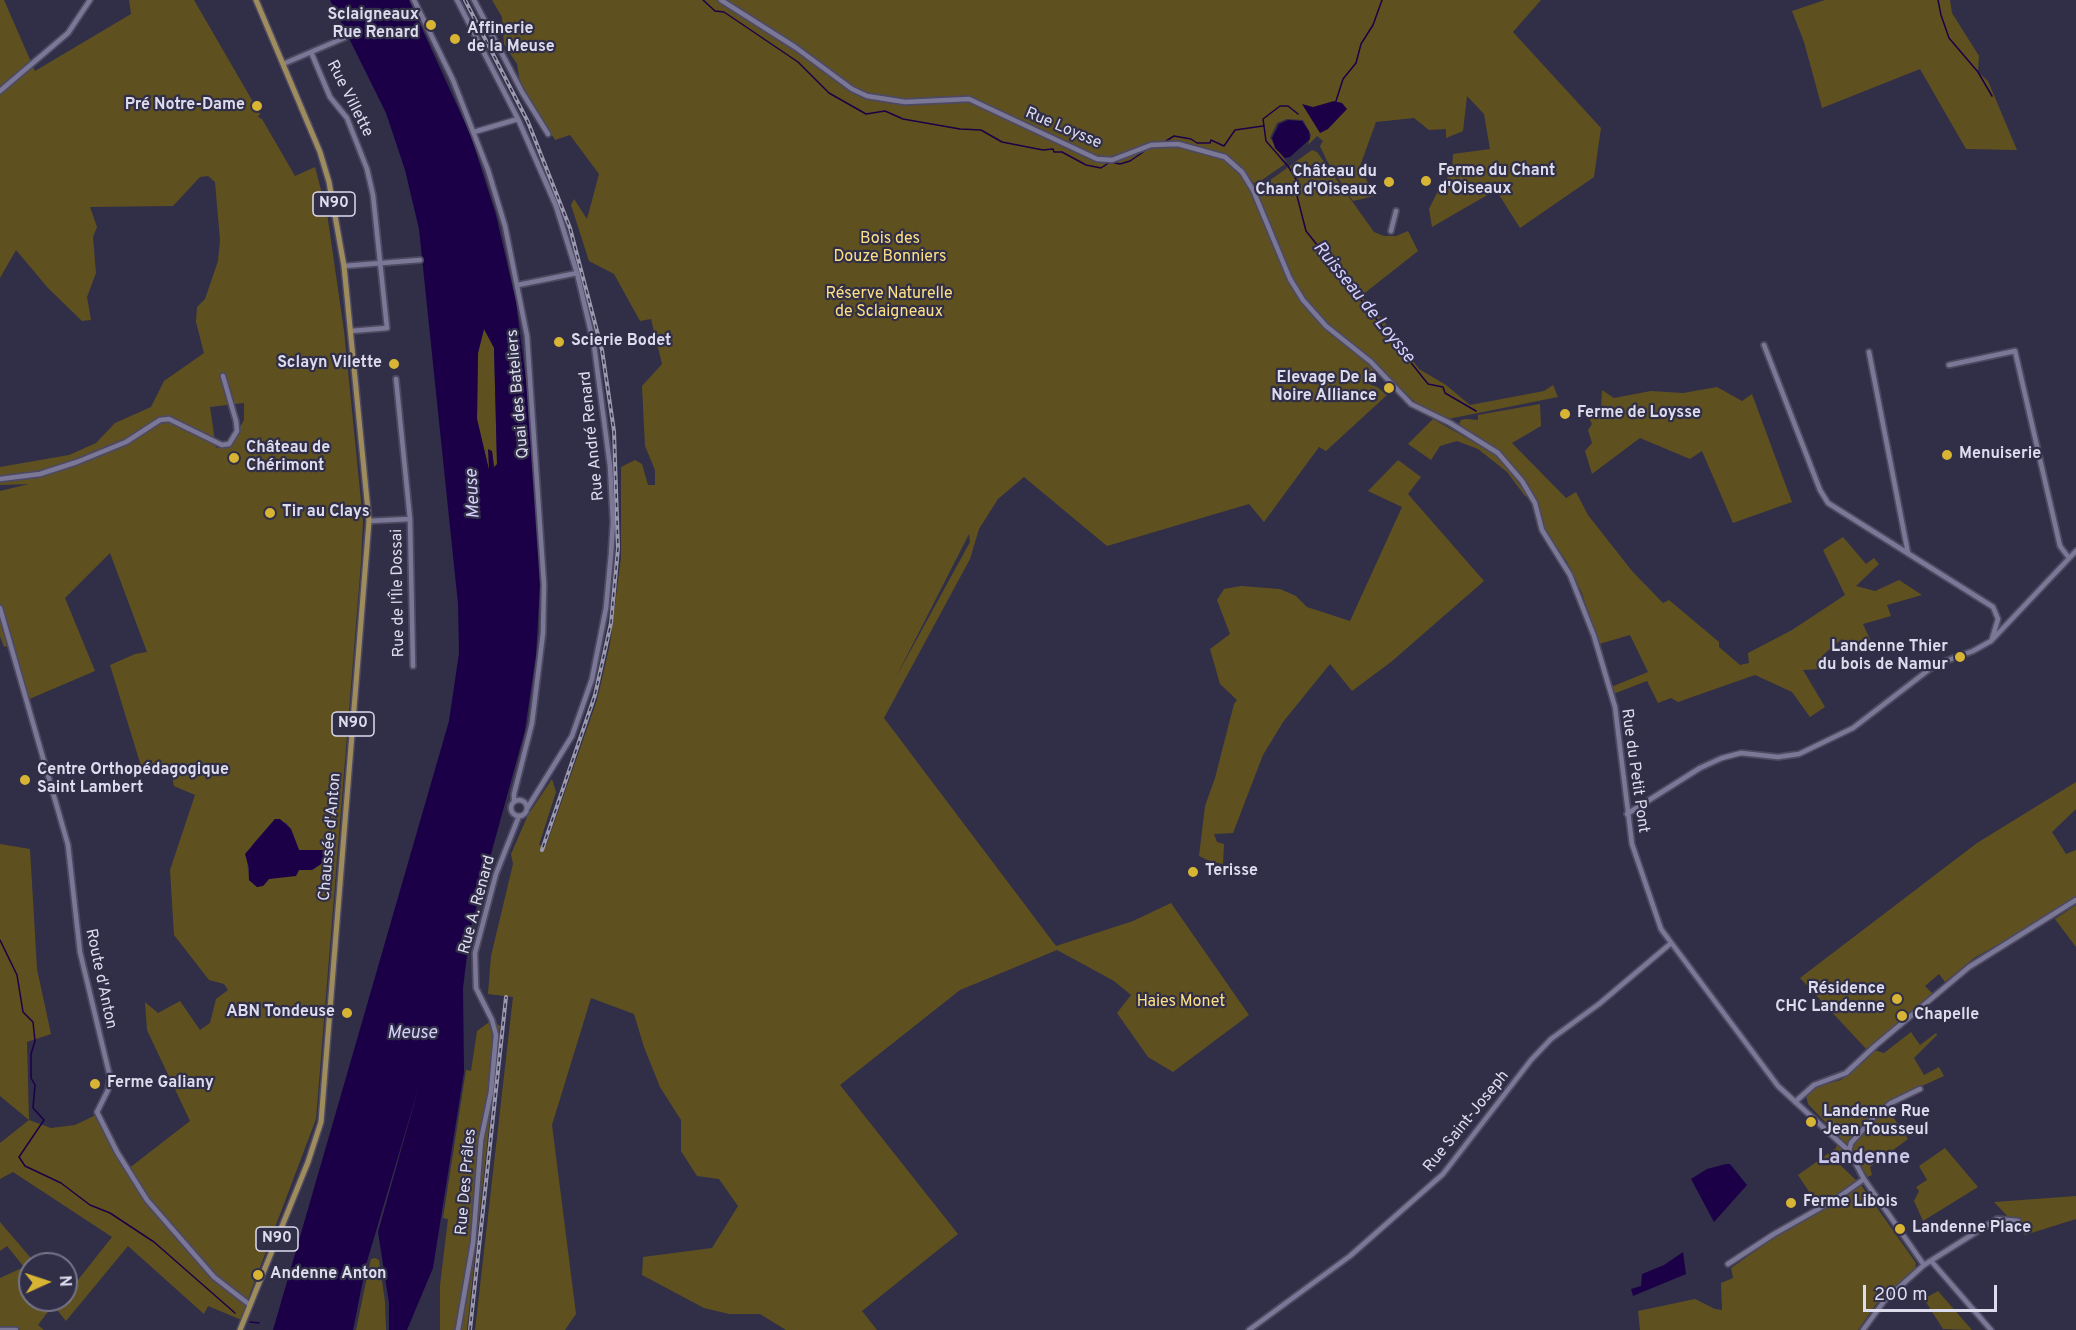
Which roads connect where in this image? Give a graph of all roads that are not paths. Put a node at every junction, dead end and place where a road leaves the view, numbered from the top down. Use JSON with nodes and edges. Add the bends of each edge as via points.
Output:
{"nodes":[{"id":1,"x":256,"y":0,"type":"edge"},
{"id":2,"x":414,"y":0,"type":"edge"},
{"id":3,"x":457,"y":0,"type":"edge"},
{"id":4,"x":474,"y":0,"type":"edge"},
{"id":5,"x":721,"y":0,"type":"edge"},
{"id":6,"x":88,"y":1,"type":"edge"},
{"id":7,"x":344,"y":38,"type":"dead end"},
{"id":8,"x":311,"y":52,"type":"junction"},
{"id":9,"x":283,"y":64,"type":"junction"},
{"id":10,"x":0,"y":91,"type":"edge"},
{"id":11,"x":518,"y":119,"type":"junction"},
{"id":12,"x":474,"y":132,"type":"junction"},
{"id":13,"x":548,"y":134,"type":"dead end"},
{"id":14,"x":1396,"y":211,"type":"dead end"},
{"id":15,"x":1391,"y":231,"type":"dead end"},
{"id":16,"x":420,"y":260,"type":"dead end"},
{"id":17,"x":381,"y":264,"type":"junction"},
{"id":18,"x":344,"y":266,"type":"junction"},
{"id":19,"x":577,"y":273,"type":"junction"},
{"id":20,"x":518,"y":285,"type":"junction"},
{"id":21,"x":351,"y":331,"type":"junction"},
{"id":22,"x":1764,"y":345,"type":"dead end"},
{"id":23,"x":1869,"y":352,"type":"dead end"},
{"id":24,"x":1949,"y":365,"type":"dead end"},
{"id":25,"x":223,"y":376,"type":"dead end"},
{"id":26,"x":396,"y":379,"type":"dead end"},
{"id":27,"x":1439,"y":417,"type":"joint"},
{"id":28,"x":0,"y":479,"type":"edge"},
{"id":29,"x":410,"y":519,"type":"junction"},
{"id":30,"x":369,"y":521,"type":"junction"},
{"id":31,"x":2076,"y":552,"type":"edge"},
{"id":32,"x":1908,"y":553,"type":"junction"},
{"id":33,"x":2069,"y":558,"type":"junction"},
{"id":34,"x":0,"y":608,"type":"edge"},
{"id":35,"x":1991,"y":642,"type":"junction"},
{"id":36,"x":413,"y":666,"type":"dead end"},
{"id":37,"x":514,"y":801,"type":"junction"},
{"id":38,"x":528,"y":807,"type":"junction"},
{"id":39,"x":1628,"y":814,"type":"junction"},
{"id":40,"x":519,"y":816,"type":"junction"},
{"id":41,"x":2076,"y":900,"type":"edge"},
{"id":42,"x":1670,"y":944,"type":"junction"},
{"id":43,"x":496,"y":1035,"type":"joint"},
{"id":44,"x":1920,"y":1089,"type":"dead end"},
{"id":45,"x":1795,"y":1102,"type":"junction"},
{"id":46,"x":1849,"y":1151,"type":"junction"},
{"id":47,"x":1864,"y":1179,"type":"junction"},
{"id":48,"x":2018,"y":1221,"type":"dead end"},
{"id":49,"x":1932,"y":1262,"type":"junction"},
{"id":50,"x":1728,"y":1264,"type":"dead end"},
{"id":51,"x":1924,"y":1266,"type":"junction"},
{"id":52,"x":250,"y":1305,"type":"junction"},
{"id":53,"x":0,"y":1330,"type":"edge"},
{"id":54,"x":16,"y":1330,"type":"edge"},
{"id":55,"x":240,"y":1330,"type":"edge"},
{"id":56,"x":458,"y":1330,"type":"edge"},
{"id":57,"x":1249,"y":1330,"type":"edge"},
{"id":58,"x":1863,"y":1330,"type":"edge"},
{"id":59,"x":1991,"y":1330,"type":"edge"}],
"edges":[{"from":1,"to":9,"type":"main road","number":"N90"},
{"from":2,"to":12,"type":"street","name":"Quai des Bateliers"},
{"from":3,"to":11,"type":"street","name":"Rue André Renard"},
{"from":4,"to":13,"type":"street"},
{"from":5,"to":27,"type":"street","name":"Rue Loysse","via":[[867,96],[905,102],[975,100],[1097,159],[1112,160],[1158,144],[1178,144],[1225,157],[1242,172],[1253,190],[1290,279],[1303,300],[1411,404]]},
{"from":6,"to":10,"type":"street","via":[[68,33]]},
{"from":7,"to":8,"type":"street","name":"Rue Villette"},
{"from":8,"to":9,"type":"street","name":"Rue Villette"},
{"from":8,"to":17,"type":"street","name":"Rue Villette","via":[[330,97],[347,118],[367,169],[374,195]]},
{"from":9,"to":18,"type":"main road","number":"N90","via":[[326,172]]},
{"from":11,"to":12,"type":"street"},
{"from":11,"to":19,"type":"street","name":"Rue André Renard","via":[[556,206]]},
{"from":12,"to":20,"type":"street","name":"Quai des Bateliers","via":[[505,225]]},
{"from":14,"to":15,"type":"street"},
{"from":16,"to":17,"type":"street"},
{"from":17,"to":18,"type":"street"},
{"from":17,"to":21,"type":"street","name":"Rue Villette","via":[[387,328]]},
{"from":18,"to":21,"type":"main road","number":"N90"},
{"from":19,"to":20,"type":"street"},
{"from":19,"to":38,"type":"street","name":"Rue André Renard","via":[[603,407],[610,466],[611,554],[600,643],[582,713]]},
{"from":20,"to":37,"type":"street","name":"Quai des Bateliers","via":[[532,389],[544,585],[540,673]]},
{"from":21,"to":30,"type":"main road","name":"Chaussée d'Anton","number":"N90"},
{"from":22,"to":32,"type":"street","via":[[1826,500]]},
{"from":23,"to":32,"type":"street"},
{"from":24,"to":33,"type":"street","via":[[2015,351],[2060,546]]},
{"from":25,"to":28,"type":"street","via":[[237,431],[229,444],[222,445],[169,419],[160,420],[126,442],[76,462],[40,474]]},
{"from":26,"to":29,"type":"street","name":"Rue de l'Île Dossai"},
{"from":27,"to":39,"type":"street","name":"Rue du Petit Pont","via":[[1498,453],[1508,464],[1535,503],[1542,530],[1570,575],[1594,636],[1615,707]]},
{"from":29,"to":30,"type":"street","name":"Rue de l'Île Dossai"},
{"from":29,"to":36,"type":"street","name":"Rue de l'Île Dossai"},
{"from":30,"to":52,"type":"main road","name":"Chaussée d'Anton","number":"N90","via":[[321,1122]]},
{"from":31,"to":33,"type":"street"},
{"from":32,"to":35,"type":"street","via":[[1992,607],[1998,620]]},
{"from":33,"to":35,"type":"street"},
{"from":34,"to":52,"type":"street","name":"Route d'Anton","via":[[68,845],[80,952],[110,1077],[97,1112],[147,1200],[214,1276]]},
{"from":35,"to":39,"type":"street","via":[[1935,665],[1853,728],[1827,743],[1778,757],[1742,753],[1722,758]]},
{"from":37,"to":38,"type":"street","via":[[522,800]]},
{"from":37,"to":40,"type":"street","via":[[512,812]]},
{"from":38,"to":40,"type":"street"},
{"from":39,"to":42,"type":"street","name":"Rue du Petit Pont","via":[[1636,855],[1661,929]]},
{"from":40,"to":43,"type":"street","name":"Rue A. Renard","via":[[496,874],[474,961],[476,988]]},
{"from":41,"to":45,"type":"street","via":[[1969,967],[1846,1073],[1814,1085]]},
{"from":42,"to":45,"type":"street","name":"Rue du Petit Pont","via":[[1773,1080]]},
{"from":42,"to":57,"type":"street","name":"Rue Saint-Joseph","via":[[1551,1039],[1443,1174],[1350,1256]]},
{"from":43,"to":56,"type":"street","name":"Rue Des Prâles","via":[[481,1140],[473,1243]]},
{"from":44,"to":46,"type":"street","via":[[1875,1116],[1851,1143]]},
{"from":45,"to":46,"type":"street","name":"Rue du Petit Pont"},
{"from":46,"to":47,"type":"street","name":"Rue du Petit Pont"},
{"from":47,"to":50,"type":"street"},
{"from":47,"to":51,"type":"street","name":"Rue du Petit Pont"},
{"from":48,"to":49,"type":"street","via":[[1997,1219]]},
{"from":49,"to":51,"type":"street"},
{"from":49,"to":59,"type":"street"},
{"from":51,"to":58,"type":"street","via":[[1885,1300]]},
{"from":52,"to":55,"type":"main road","name":"Chaussée d'Anton","number":"N90"},
{"from":53,"to":54,"type":"street"}]}
